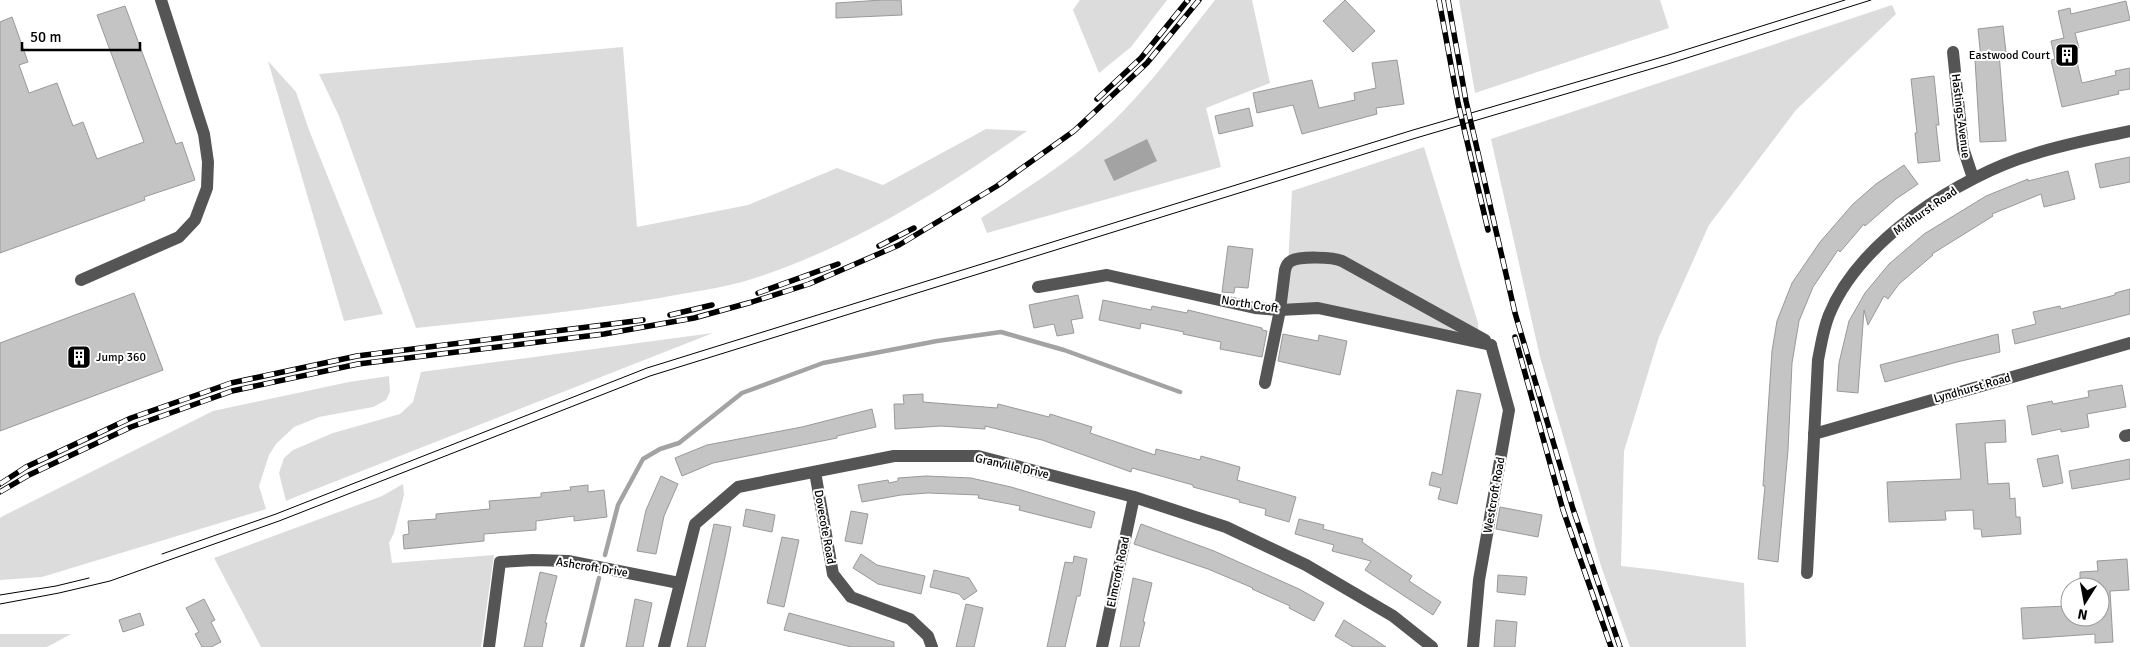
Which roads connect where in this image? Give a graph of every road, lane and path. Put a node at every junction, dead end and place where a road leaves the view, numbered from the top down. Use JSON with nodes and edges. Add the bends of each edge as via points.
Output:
{"nodes":[{"id":1,"x":161,"y":0,"type":"edge"},
{"id":2,"x":1953,"y":52,"type":"dead end"},
{"id":3,"x":2130,"y":131,"type":"edge"},
{"id":4,"x":1973,"y":178,"type":"junction"},
{"id":5,"x":82,"y":280,"type":"dead end"},
{"id":6,"x":1038,"y":287,"type":"dead end"},
{"id":7,"x":1280,"y":310,"type":"junction"},
{"id":8,"x":2130,"y":343,"type":"edge"},
{"id":9,"x":1491,"y":345,"type":"junction"},
{"id":10,"x":1265,"y":383,"type":"dead end"},
{"id":11,"x":1814,"y":434,"type":"junction"},
{"id":12,"x":815,"y":472,"type":"junction"},
{"id":13,"x":1134,"y":498,"type":"junction"},
{"id":14,"x":1806,"y":573,"type":"dead end"},
{"id":15,"x":679,"y":583,"type":"junction"},
{"id":16,"x":489,"y":647,"type":"edge"},
{"id":17,"x":664,"y":647,"type":"edge"},
{"id":18,"x":932,"y":647,"type":"edge"},
{"id":19,"x":1102,"y":647,"type":"edge"},
{"id":20,"x":1432,"y":647,"type":"edge"},
{"id":21,"x":1472,"y":647,"type":"edge"}],
"edges":[{"from":1,"to":5,"type":"street","via":[[204,134],[207,188],[195,220],[179,237]]},
{"from":2,"to":4,"type":"street","name":"Hastings Avenue","via":[[1963,148]]},
{"from":3,"to":4,"type":"street","name":"Midhurst Road","via":[[2034,154]]},
{"from":4,"to":11,"type":"street","name":"Midhurst Road","via":[[1896,229],[1851,277],[1839,295],[1822,337]]},
{"from":6,"to":7,"type":"street","name":"North Croft","via":[[1107,275],[1255,308]]},
{"from":7,"to":9,"type":"street","name":"North Croft","via":[[1318,308]]},
{"from":7,"to":9,"type":"street","via":[[1289,262],[1335,258],[1480,336]]},
{"from":7,"to":10,"type":"street"},
{"from":8,"to":11,"type":"street","name":"Lyndhurst Road"},
{"from":9,"to":21,"type":"street","name":"Westcroft Road","via":[[1509,410],[1479,580]]},
{"from":11,"to":14,"type":"street","name":"Midhurst Road"},
{"from":12,"to":13,"type":"street","name":"Granville Drive","via":[[894,456],[978,456]]},
{"from":12,"to":15,"type":"street","name":"Granville Drive","via":[[738,487],[695,524]]},
{"from":12,"to":18,"type":"street","name":"Dovecote Road","via":[[833,574],[851,596],[910,619],[928,636]]},
{"from":13,"to":19,"type":"street","name":"Elmcroft Road"},
{"from":13,"to":20,"type":"street","name":"Granville Drive","via":[[1226,527],[1306,565],[1393,616]]},
{"from":15,"to":16,"type":"street","name":"Ashcroft Drive","via":[[568,561],[500,562]]},
{"from":15,"to":17,"type":"street","name":"Granville Drive"}]}
